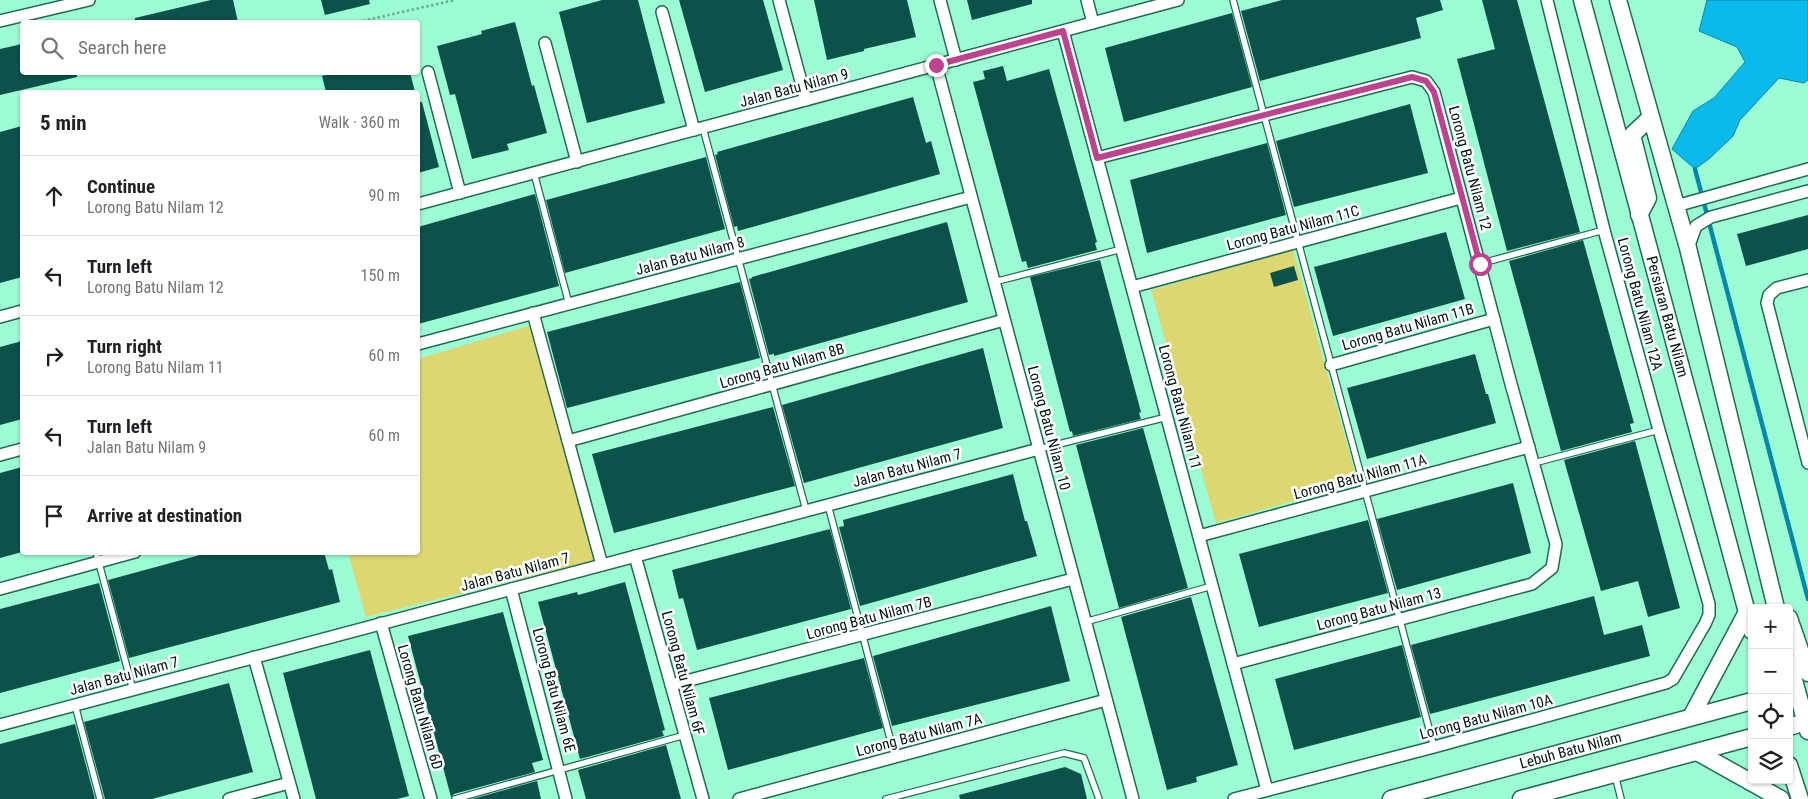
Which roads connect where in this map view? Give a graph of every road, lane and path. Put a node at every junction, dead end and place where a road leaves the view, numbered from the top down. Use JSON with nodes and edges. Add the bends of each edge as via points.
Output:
{"nodes":[{"id":1,"x":89,"y":0,"type":"edge"},
{"id":2,"x":455,"y":0,"type":"edge"},
{"id":3,"x":779,"y":0,"type":"edge"},
{"id":4,"x":940,"y":0,"type":"edge"},
{"id":5,"x":1087,"y":0,"type":"edge"},
{"id":6,"x":1178,"y":0,"type":"edge"},
{"id":7,"x":1232,"y":0,"type":"edge"},
{"id":8,"x":1547,"y":0,"type":"edge"},
{"id":9,"x":1582,"y":0,"type":"edge"},
{"id":10,"x":1618,"y":0,"type":"edge"},
{"id":11,"x":662,"y":12,"type":"dead end"},
{"id":12,"x":367,"y":20,"type":"edge"},
{"id":13,"x":0,"y":21,"type":"edge"},
{"id":14,"x":1093,"y":23,"type":"junction"},
{"id":15,"x":1063,"y":31,"type":"junction"},
{"id":16,"x":545,"y":43,"type":"dead end"},
{"id":17,"x":956,"y":60,"type":"junction"},
{"id":18,"x":936,"y":65,"type":"junction"},
{"id":19,"x":428,"y":72,"type":"dead end"},
{"id":20,"x":806,"y":100,"type":"junction"},
{"id":21,"x":1263,"y":114,"type":"junction"},
{"id":22,"x":1650,"y":118,"type":"junction"},
{"id":23,"x":698,"y":129,"type":"junction"},
{"id":24,"x":1097,"y":158,"type":"junction"},
{"id":25,"x":577,"y":162,"type":"junction"},
{"id":26,"x":1808,"y":170,"type":"edge"},
{"id":27,"x":534,"y":173,"type":"junction"},
{"id":28,"x":1808,"y":191,"type":"edge"},
{"id":29,"x":460,"y":193,"type":"junction"},
{"id":30,"x":971,"y":197,"type":"junction"},
{"id":31,"x":1461,"y":198,"type":"junction"},
{"id":32,"x":420,"y":203,"type":"edge"},
{"id":33,"x":1676,"y":206,"type":"junction"},
{"id":34,"x":1639,"y":215,"type":"junction"},
{"id":35,"x":1604,"y":230,"type":"junction"},
{"id":36,"x":1298,"y":242,"type":"junction"},
{"id":37,"x":1688,"y":248,"type":"junction"},
{"id":38,"x":1122,"y":249,"type":"junction"},
{"id":39,"x":738,"y":259,"type":"junction"},
{"id":40,"x":1480,"y":264,"type":"junction"},
{"id":41,"x":1808,"y":280,"type":"edge"},
{"id":42,"x":994,"y":282,"type":"junction"},
{"id":43,"x":1132,"y":287,"type":"junction"},
{"id":44,"x":569,"y":304,"type":"junction"},
{"id":45,"x":20,"y":312,"type":"edge"},
{"id":46,"x":533,"y":313,"type":"junction"},
{"id":47,"x":0,"y":317,"type":"edge"},
{"id":48,"x":1494,"y":319,"type":"junction"},
{"id":49,"x":1004,"y":320,"type":"junction"},
{"id":50,"x":420,"y":343,"type":"edge"},
{"id":51,"x":1331,"y":365,"type":"junction"},
{"id":52,"x":772,"y":384,"type":"junction"},
{"id":53,"x":1167,"y":417,"type":"junction"},
{"id":54,"x":1803,"y":423,"type":"edge"},
{"id":55,"x":1659,"y":430,"type":"junction"},
{"id":56,"x":568,"y":441,"type":"junction"},
{"id":57,"x":1529,"y":447,"type":"junction"},
{"id":58,"x":1039,"y":449,"type":"junction"},
{"id":59,"x":20,"y":450,"type":"edge"},
{"id":60,"x":0,"y":455,"type":"edge"},
{"id":61,"x":1534,"y":463,"type":"junction"},
{"id":62,"x":1808,"y":463,"type":"edge"},
{"id":63,"x":1365,"y":491,"type":"junction"},
{"id":64,"x":828,"y":505,"type":"junction"},
{"id":65,"x":806,"y":510,"type":"junction"},
{"id":66,"x":1757,"y":530,"type":"junction"},
{"id":67,"x":1199,"y":536,"type":"junction"},
{"id":68,"x":116,"y":555,"type":"edge"},
{"id":69,"x":635,"y":556,"type":"junction"},
{"id":70,"x":97,"y":558,"type":"edge"},
{"id":71,"x":602,"y":565,"type":"junction"},
{"id":72,"x":1074,"y":579,"type":"junction"},
{"id":73,"x":1532,"y":584,"type":"joint"},
{"id":74,"x":1212,"y":586,"type":"junction"},
{"id":75,"x":511,"y":589,"type":"junction"},
{"id":76,"x":0,"y":590,"type":"edge"},
{"id":77,"x":1775,"y":604,"type":"edge"},
{"id":78,"x":1785,"y":604,"type":"edge"},
{"id":79,"x":1747,"y":612,"type":"junction"},
{"id":80,"x":1709,"y":615,"type":"joint"},
{"id":81,"x":1748,"y":616,"type":"edge"},
{"id":82,"x":1400,"y":619,"type":"junction"},
{"id":83,"x":1085,"y":622,"type":"junction"},
{"id":84,"x":381,"y":624,"type":"junction"},
{"id":85,"x":1793,"y":630,"type":"edge"},
{"id":86,"x":862,"y":635,"type":"junction"},
{"id":87,"x":254,"y":657,"type":"junction"},
{"id":88,"x":1233,"y":664,"type":"junction"},
{"id":89,"x":1808,"y":673,"type":"edge"},
{"id":90,"x":671,"y":685,"type":"junction"},
{"id":91,"x":133,"y":690,"type":"junction"},
{"id":92,"x":1793,"y":690,"type":"edge"},
{"id":93,"x":1106,"y":700,"type":"junction"},
{"id":94,"x":1748,"y":702,"type":"edge"},
{"id":95,"x":75,"y":705,"type":"junction"},
{"id":96,"x":1691,"y":717,"type":"junction"},
{"id":97,"x":0,"y":725,"type":"edge"},
{"id":98,"x":1807,"y":726,"type":"edge"},
{"id":99,"x":1793,"y":727,"type":"edge"},
{"id":100,"x":685,"y":735,"type":"junction"},
{"id":101,"x":1748,"y":738,"type":"edge"},
{"id":102,"x":1434,"y":747,"type":"junction"},
{"id":103,"x":1697,"y":752,"type":"junction"},
{"id":104,"x":895,"y":757,"type":"junction"},
{"id":105,"x":559,"y":770,"type":"junction"},
{"id":106,"x":1614,"y":773,"type":"junction"},
{"id":107,"x":1793,"y":777,"type":"edge"},
{"id":108,"x":289,"y":783,"type":"junction"},
{"id":109,"x":1267,"y":790,"type":"junction"},
{"id":110,"x":906,"y":796,"type":"edge"},
{"id":111,"x":100,"y":799,"type":"edge"},
{"id":112,"x":229,"y":799,"type":"edge"},
{"id":113,"x":294,"y":799,"type":"edge"},
{"id":114,"x":430,"y":799,"type":"edge"},
{"id":115,"x":455,"y":799,"type":"edge"},
{"id":116,"x":566,"y":799,"type":"edge"},
{"id":117,"x":703,"y":799,"type":"edge"},
{"id":118,"x":739,"y":799,"type":"edge"},
{"id":119,"x":886,"y":799,"type":"edge"},
{"id":120,"x":1099,"y":799,"type":"edge"},
{"id":121,"x":1133,"y":799,"type":"edge"},
{"id":122,"x":1234,"y":799,"type":"edge"},
{"id":123,"x":1391,"y":799,"type":"edge"},
{"id":124,"x":1521,"y":799,"type":"edge"},
{"id":125,"x":1621,"y":799,"type":"edge"},
{"id":126,"x":1780,"y":799,"type":"edge"},
{"id":127,"x":1800,"y":799,"type":"edge"}],
"edges":[{"from":1,"to":13,"type":"street"},
{"from":2,"to":12,"type":"path"},
{"from":3,"to":20,"type":"street"},
{"from":4,"to":17,"type":"street"},
{"from":5,"to":14,"type":"street"},
{"from":6,"to":14,"type":"street","name":"Jalan Batu Nilam 9"},
{"from":7,"to":21,"type":"lane"},
{"from":8,"to":35,"type":"street","name":"Lorong Batu Nilam 12A"},
{"from":9,"to":34,"type":"main road","name":"Persiaran Batu Nilam"},
{"from":10,"to":22,"type":"main road"},
{"from":11,"to":23,"type":"street"},
{"from":14,"to":15,"type":"street","name":"Jalan Batu Nilam 9"},
{"from":15,"to":17,"type":"street","name":"Jalan Batu Nilam 9"},
{"from":15,"to":24,"type":"street","name":"Lorong Batu Nilam 11"},
{"from":16,"to":25,"type":"street"},
{"from":17,"to":18,"type":"street","name":"Jalan Batu Nilam 9"},
{"from":18,"to":20,"type":"street","name":"Jalan Batu Nilam 9"},
{"from":18,"to":30,"type":"street","name":"Lorong Batu Nilam 10"},
{"from":19,"to":29,"type":"street"},
{"from":20,"to":23,"type":"street","name":"Jalan Batu Nilam 9"},
{"from":21,"to":24,"type":"street","name":"Lorong Batu Nilam 12"},
{"from":21,"to":31,"type":"street","name":"Lorong Batu Nilam 12","via":[[1412,77],[1426,81],[1434,92]]},
{"from":21,"to":36,"type":"lane"},
{"from":22,"to":33,"type":"main road"},
{"from":22,"to":34,"type":"main road","via":[[1632,135],[1648,198]]},
{"from":23,"to":25,"type":"street","name":"Jalan Batu Nilam 9"},
{"from":23,"to":39,"type":"lane"},
{"from":24,"to":38,"type":"street","name":"Lorong Batu Nilam 11"},
{"from":25,"to":27,"type":"street","name":"Jalan Batu Nilam 9"},
{"from":26,"to":33,"type":"street"},
{"from":27,"to":29,"type":"street","name":"Jalan Batu Nilam 9"},
{"from":27,"to":44,"type":"lane"},
{"from":28,"to":37,"type":"street","via":[[1711,217],[1696,226]]},
{"from":29,"to":32,"type":"street","name":"Jalan Batu Nilam 9"},
{"from":30,"to":39,"type":"street","name":"Jalan Batu Nilam 8"},
{"from":30,"to":42,"type":"street","name":"Lorong Batu Nilam 10"},
{"from":31,"to":36,"type":"street","name":"Lorong Batu Nilam 11C"},
{"from":31,"to":40,"type":"street","name":"Lorong Batu Nilam 12"},
{"from":33,"to":37,"type":"main road"},
{"from":34,"to":79,"type":"main road","name":"Persiaran Batu Nilam"},
{"from":35,"to":40,"type":"lane"},
{"from":35,"to":55,"type":"street","name":"Lorong Batu Nilam 12A"},
{"from":36,"to":43,"type":"street","name":"Lorong Batu Nilam 11C"},
{"from":36,"to":51,"type":"lane"},
{"from":37,"to":66,"type":"main road"},
{"from":38,"to":42,"type":"lane"},
{"from":38,"to":43,"type":"street","name":"Lorong Batu Nilam 11"},
{"from":39,"to":44,"type":"street","name":"Jalan Batu Nilam 8"},
{"from":39,"to":52,"type":"lane"},
{"from":40,"to":48,"type":"street","name":"Lorong Batu Nilam 12"},
{"from":41,"to":54,"type":"street","via":[[1777,288],[1769,295],[1767,303]]},
{"from":42,"to":49,"type":"street","name":"Lorong Batu Nilam 10"},
{"from":43,"to":53,"type":"street","name":"Lorong Batu Nilam 11"},
{"from":44,"to":46,"type":"street","name":"Jalan Batu Nilam 8"},
{"from":45,"to":47,"type":"street"},
{"from":46,"to":50,"type":"street","name":"Jalan Batu Nilam 8"},
{"from":46,"to":56,"type":"street"},
{"from":48,"to":51,"type":"street","name":"Lorong Batu Nilam 11B"},
{"from":48,"to":57,"type":"street","name":"Lorong Batu Nilam 12"},
{"from":49,"to":52,"type":"street","name":"Lorong Batu Nilam 8B"},
{"from":49,"to":58,"type":"street","name":"Lorong Batu Nilam 10"},
{"from":51,"to":63,"type":"lane"},
{"from":52,"to":56,"type":"street","name":"Lorong Batu Nilam 8B"},
{"from":52,"to":65,"type":"lane"},
{"from":53,"to":58,"type":"lane"},
{"from":53,"to":67,"type":"street","name":"Lorong Batu Nilam 11"},
{"from":54,"to":62,"type":"street"},
{"from":55,"to":61,"type":"lane"},
{"from":55,"to":80,"type":"street","name":"Lorong Batu Nilam 12A","via":[[1709,604]]},
{"from":56,"to":71,"type":"street"},
{"from":57,"to":61,"type":"street","name":"Lorong Batu Nilam 12"},
{"from":57,"to":63,"type":"street","name":"Lorong Batu Nilam 11A"},
{"from":58,"to":64,"type":"street","name":"Jalan Batu Nilam 7"},
{"from":58,"to":72,"type":"street","name":"Lorong Batu Nilam 10"},
{"from":59,"to":60,"type":"street"},
{"from":61,"to":73,"type":"street","name":"Lorong Batu Nilam 12","via":[[1556,544],[1552,568]]},
{"from":63,"to":67,"type":"street","name":"Lorong Batu Nilam 11A"},
{"from":63,"to":82,"type":"lane"},
{"from":64,"to":65,"type":"street","name":"Jalan Batu Nilam 7"},
{"from":64,"to":86,"type":"lane"},
{"from":65,"to":69,"type":"street","name":"Jalan Batu Nilam 7"},
{"from":66,"to":77,"type":"main road"},
{"from":66,"to":78,"type":"main road"},
{"from":67,"to":74,"type":"street","name":"Lorong Batu Nilam 11"},
{"from":68,"to":70,"type":"street"},
{"from":69,"to":71,"type":"street","name":"Jalan Batu Nilam 7"},
{"from":69,"to":90,"type":"street","name":"Lorong Batu Nilam 6F"},
{"from":70,"to":76,"type":"street"},
{"from":70,"to":91,"type":"lane"},
{"from":71,"to":75,"type":"street","name":"Jalan Batu Nilam 7"},
{"from":72,"to":83,"type":"street","name":"Lorong Batu Nilam 10"},
{"from":72,"to":86,"type":"street","name":"Lorong Batu Nilam 7B"},
{"from":73,"to":82,"type":"street","name":"Lorong Batu Nilam 13"},
{"from":74,"to":83,"type":"lane"},
{"from":74,"to":88,"type":"street","name":"Lorong Batu Nilam 11"},
{"from":75,"to":84,"type":"street","name":"Jalan Batu Nilam 7"},
{"from":75,"to":105,"type":"street","name":"Lorong Batu Nilam 6E"},
{"from":79,"to":81,"type":"main road","name":"Persiaran Batu Nilam"},
{"from":79,"to":96,"type":"main road"},
{"from":80,"to":102,"type":"street","name":"Lorong Batu Nilam 10A","via":[[1673,678],[1666,683]]},
{"from":82,"to":88,"type":"street","name":"Lorong Batu Nilam 13"},
{"from":82,"to":102,"type":"lane"},
{"from":83,"to":93,"type":"street","name":"Lorong Batu Nilam 10"},
{"from":84,"to":87,"type":"street","name":"Jalan Batu Nilam 7"},
{"from":84,"to":114,"type":"street","name":"Lorong Batu Nilam 6D"},
{"from":85,"to":89,"type":"main road"},
{"from":86,"to":90,"type":"street","name":"Lorong Batu Nilam 7B"},
{"from":86,"to":104,"type":"lane"},
{"from":87,"to":91,"type":"street","name":"Jalan Batu Nilam 7"},
{"from":87,"to":108,"type":"street"},
{"from":88,"to":109,"type":"street","name":"Lorong Batu Nilam 11"},
{"from":90,"to":100,"type":"street","name":"Lorong Batu Nilam 6F"},
{"from":91,"to":95,"type":"street","name":"Jalan Batu Nilam 7"},
{"from":92,"to":98,"type":"main road"},
{"from":93,"to":104,"type":"street","name":"Lorong Batu Nilam 7A"},
{"from":93,"to":121,"type":"street","name":"Lorong Batu Nilam 10"},
{"from":94,"to":96,"type":"main road","name":"Lebuh Batu Nilam"},
{"from":95,"to":97,"type":"street","name":"Jalan Batu Nilam 7"},
{"from":95,"to":111,"type":"lane"},
{"from":96,"to":123,"type":"main road","name":"Lebuh Batu Nilam"},
{"from":98,"to":99,"type":"main road"},
{"from":100,"to":105,"type":"lane"},
{"from":100,"to":117,"type":"street","name":"Lorong Batu Nilam 6F"},
{"from":101,"to":103,"type":"main road"},
{"from":102,"to":109,"type":"street","name":"Lorong Batu Nilam 10A"},
{"from":103,"to":106,"type":"main road"},
{"from":103,"to":126,"type":"main road"},
{"from":104,"to":118,"type":"street","name":"Lorong Batu Nilam 7A"},
{"from":105,"to":115,"type":"lane"},
{"from":105,"to":116,"type":"street","name":"Lorong Batu Nilam 6E"},
{"from":106,"to":124,"type":"main road"},
{"from":106,"to":125,"type":"lane"},
{"from":107,"to":127,"type":"main road"},
{"from":108,"to":112,"type":"street"},
{"from":108,"to":113,"type":"street"},
{"from":109,"to":122,"type":"street","name":"Lorong Batu Nilam 10A"},
{"from":110,"to":119,"type":"lane"},
{"from":110,"to":120,"type":"lane","via":[[1064,753],[1084,758]]}]}
